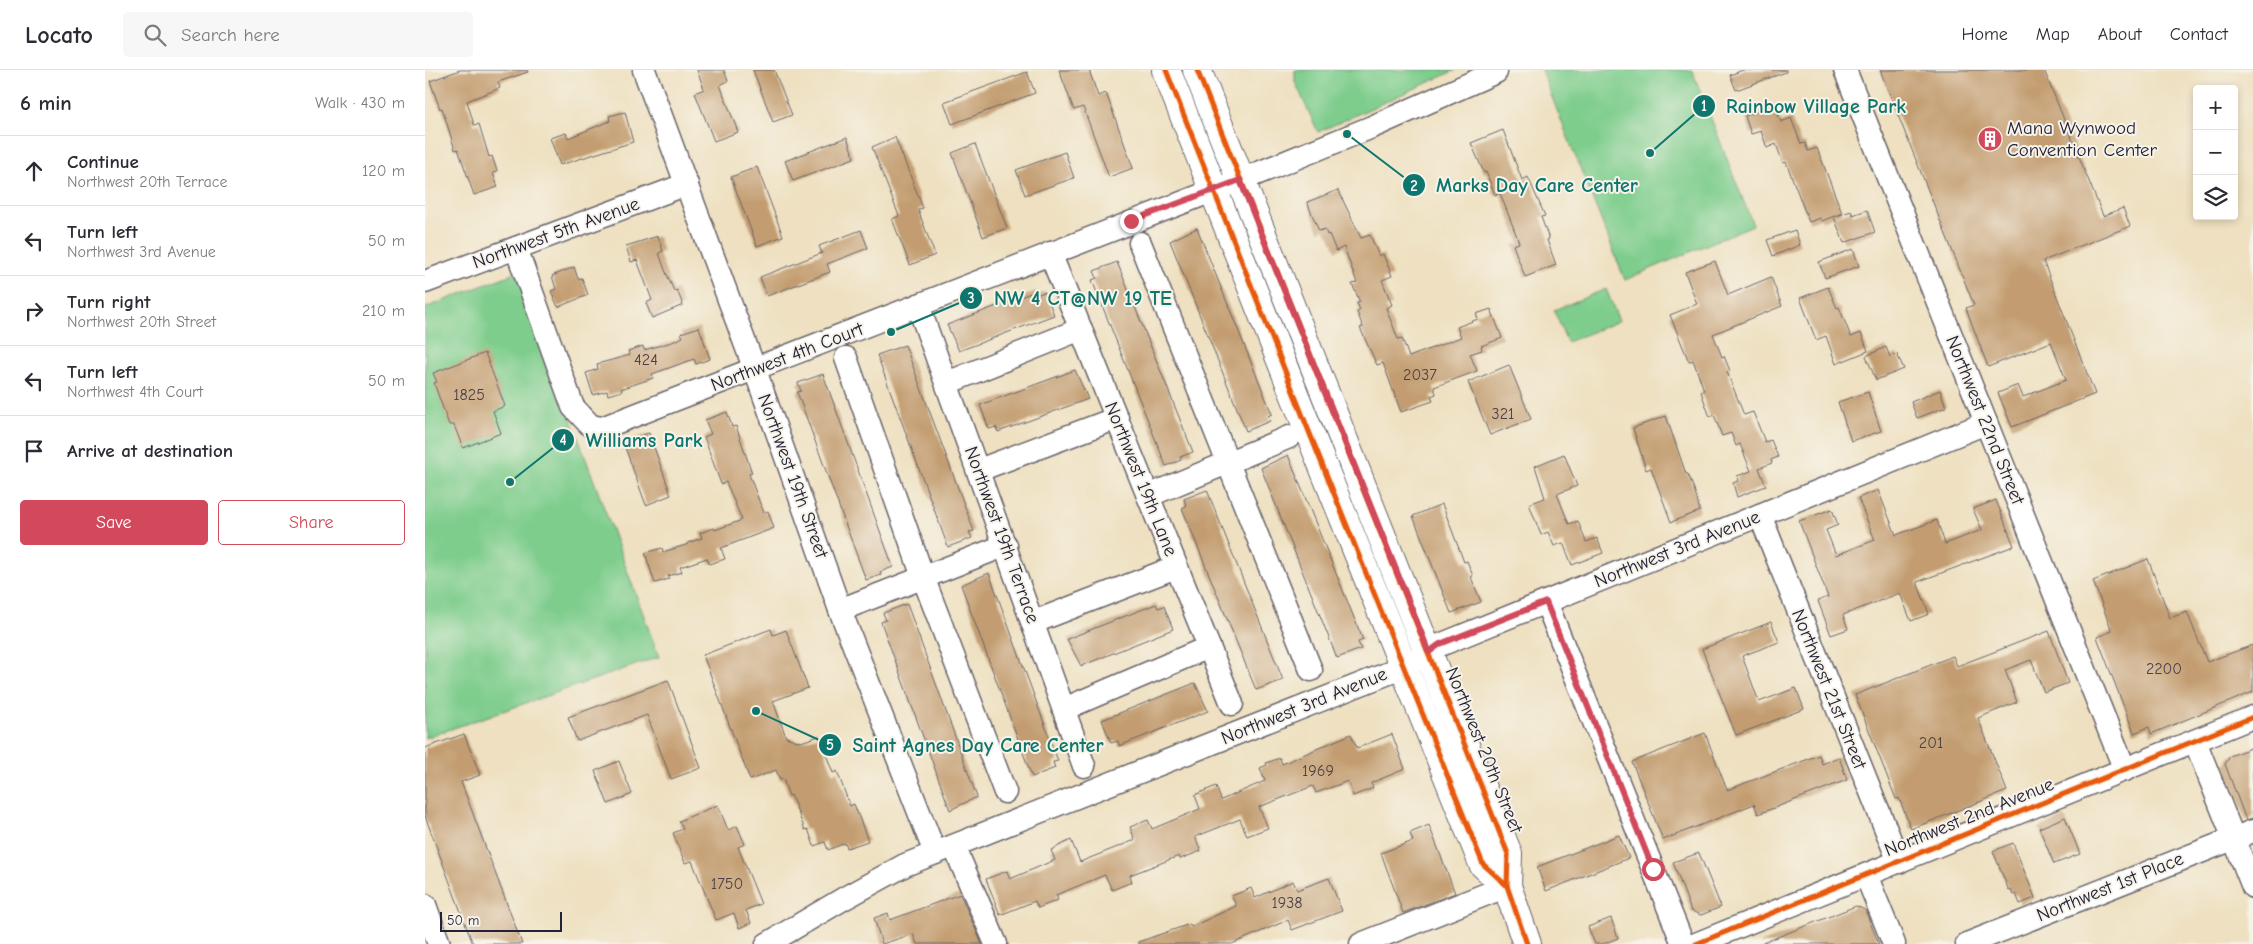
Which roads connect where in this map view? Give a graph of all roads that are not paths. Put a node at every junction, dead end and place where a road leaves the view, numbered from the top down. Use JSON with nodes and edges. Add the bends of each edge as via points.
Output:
{"nodes":[{"id":1,"x":644,"y":70,"type":"edge"},
{"id":2,"x":1166,"y":70,"type":"edge"},
{"id":3,"x":1197,"y":70,"type":"edge"},
{"id":4,"x":1845,"y":70,"type":"edge"},
{"id":5,"x":1497,"y":72,"type":"dead end"},
{"id":6,"x":1240,"y":180,"type":"junction"},
{"id":7,"x":687,"y":184,"type":"junction"},
{"id":8,"x":1213,"y":190,"type":"junction"},
{"id":9,"x":1140,"y":243,"type":"dead end"},
{"id":10,"x":516,"y":248,"type":"junction"},
{"id":11,"x":1050,"y":254,"type":"junction"},
{"id":12,"x":425,"y":282,"type":"edge"},
{"id":13,"x":918,"y":305,"type":"junction"},
{"id":14,"x":1081,"y":329,"type":"junction"},
{"id":15,"x":846,"y":358,"type":"dead end"},
{"id":16,"x":755,"y":370,"type":"junction"},
{"id":17,"x":947,"y":383,"type":"junction"},
{"id":18,"x":1117,"y":418,"type":"junction"},
{"id":19,"x":1987,"y":424,"type":"junction"},
{"id":20,"x":1289,"y":437,"type":"dead end"},
{"id":21,"x":1228,"y":462,"type":"junction"},
{"id":22,"x":979,"y":470,"type":"junction"},
{"id":23,"x":1148,"y":496,"type":"junction"},
{"id":24,"x":1760,"y":515,"type":"junction"},
{"id":25,"x":1006,"y":545,"type":"junction"},
{"id":26,"x":1177,"y":567,"type":"junction"},
{"id":27,"x":923,"y":577,"type":"junction"},
{"id":28,"x":1546,"y":602,"type":"junction"},
{"id":29,"x":840,"y":610,"type":"junction"},
{"id":30,"x":1034,"y":622,"type":"junction"},
{"id":31,"x":1209,"y":647,"type":"junction"},
{"id":32,"x":1429,"y":652,"type":"junction"},
{"id":33,"x":1404,"y":667,"type":"junction"},
{"id":34,"x":1311,"y":670,"type":"dead end"},
{"id":35,"x":1232,"y":704,"type":"dead end"},
{"id":36,"x":1064,"y":709,"type":"junction"},
{"id":37,"x":2253,"y":718,"type":"edge"},
{"id":38,"x":2195,"y":741,"type":"junction"},
{"id":39,"x":1084,"y":766,"type":"dead end"},
{"id":40,"x":2125,"y":770,"type":"junction"},
{"id":41,"x":1005,"y":792,"type":"dead end"},
{"id":42,"x":2243,"y":835,"type":"edge"},
{"id":43,"x":945,"y":850,"type":"junction"},
{"id":44,"x":1899,"y":862,"type":"junction"},
{"id":45,"x":1866,"y":876,"type":"junction"},
{"id":46,"x":1507,"y":886,"type":"junction"},
{"id":47,"x":2253,"y":887,"type":"edge"},
{"id":48,"x":425,"y":905,"type":"edge"},
{"id":49,"x":439,"y":944,"type":"edge"},
{"id":50,"x":767,"y":944,"type":"edge"},
{"id":51,"x":995,"y":944,"type":"edge"},
{"id":52,"x":1361,"y":944,"type":"edge"},
{"id":53,"x":1527,"y":944,"type":"edge"},
{"id":54,"x":1683,"y":944,"type":"edge"},
{"id":55,"x":1696,"y":944,"type":"edge"},
{"id":56,"x":1894,"y":944,"type":"edge"},
{"id":57,"x":1967,"y":944,"type":"edge"}],
"edges":[{"from":1,"to":7,"type":"street","name":"Northwest 19th Street"},
{"from":2,"to":8,"type":"main road","name":"Northwest 20th Street"},
{"from":3,"to":6,"type":"main road","name":"Northwest 20th Street"},
{"from":4,"to":19,"type":"street","name":"Northwest 22nd Street"},
{"from":5,"to":6,"type":"street","name":"Northwest 4th Court"},
{"from":6,"to":8,"type":"street","name":"Northwest 4th Court"},
{"from":6,"to":32,"type":"main road","name":"Northwest 20th Street"},
{"from":7,"to":10,"type":"street","name":"Northwest 5th Avenue"},
{"from":7,"to":16,"type":"street","name":"Northwest 19th Street"},
{"from":8,"to":11,"type":"street","name":"Northwest 4th Court"},
{"from":8,"to":33,"type":"main road","name":"Northwest 20th Street"},
{"from":9,"to":21,"type":"street"},
{"from":10,"to":12,"type":"street","name":"Northwest 5th Avenue"},
{"from":10,"to":16,"type":"street","name":"Northwest 4th Court","via":[[573,406],[591,426],[602,428]]},
{"from":11,"to":13,"type":"street","name":"Northwest 4th Court"},
{"from":11,"to":14,"type":"street","name":"Northwest 19th Lane"},
{"from":13,"to":16,"type":"street","name":"Northwest 4th Court"},
{"from":13,"to":17,"type":"street","name":"Northwest 19th Terrace"},
{"from":14,"to":17,"type":"street"},
{"from":14,"to":18,"type":"street","name":"Northwest 19th Lane"},
{"from":15,"to":27,"type":"street"},
{"from":16,"to":29,"type":"street","name":"Northwest 19th Street"},
{"from":17,"to":22,"type":"street","name":"Northwest 19th Terrace"},
{"from":18,"to":22,"type":"street"},
{"from":18,"to":23,"type":"street","name":"Northwest 19th Lane"},
{"from":19,"to":24,"type":"street","name":"Northwest 3rd Avenue"},
{"from":19,"to":40,"type":"street","name":"Northwest 22nd Street"},
{"from":20,"to":21,"type":"street"},
{"from":21,"to":23,"type":"street"},
{"from":21,"to":34,"type":"street"},
{"from":22,"to":25,"type":"street","name":"Northwest 19th Terrace"},
{"from":23,"to":26,"type":"street","name":"Northwest 19th Lane"},
{"from":24,"to":28,"type":"street","name":"Northwest 3rd Avenue"},
{"from":24,"to":44,"type":"street","name":"Northwest 21st Street"},
{"from":25,"to":27,"type":"street"},
{"from":25,"to":30,"type":"street","name":"Northwest 19th Terrace"},
{"from":26,"to":30,"type":"street"},
{"from":26,"to":31,"type":"street","name":"Northwest 19th Lane"},
{"from":27,"to":29,"type":"street"},
{"from":27,"to":41,"type":"street"},
{"from":28,"to":32,"type":"street","name":"Northwest 3rd Avenue","via":[[1440,644]]},
{"from":28,"to":54,"type":"street"},
{"from":29,"to":43,"type":"street","name":"Northwest 19th Street"},
{"from":30,"to":36,"type":"street","name":"Northwest 19th Terrace"},
{"from":31,"to":35,"type":"street","name":"Northwest 19th Lane"},
{"from":31,"to":36,"type":"street"},
{"from":32,"to":33,"type":"street","name":"Northwest 3rd Avenue"},
{"from":32,"to":46,"type":"main road","name":"Northwest 20th Street","via":[[1508,854]]},
{"from":33,"to":43,"type":"street","name":"Northwest 3rd Avenue"},
{"from":33,"to":46,"type":"main road","name":"Northwest 20th Street","via":[[1483,864]]},
{"from":36,"to":39,"type":"street","name":"Northwest 19th Terrace"},
{"from":37,"to":38,"type":"street","name":"Northwest 2nd Avenue"},
{"from":38,"to":40,"type":"street","name":"Northwest 2nd Avenue"},
{"from":38,"to":42,"type":"street"},
{"from":40,"to":44,"type":"street","name":"Northwest 2nd Avenue"},
{"from":42,"to":47,"type":"street"},
{"from":42,"to":57,"type":"street","name":"Northwest 1st Place"},
{"from":43,"to":50,"type":"street","name":"Northwest 3rd Avenue","via":[[877,880]]},
{"from":43,"to":51,"type":"street","name":"Northwest 19th Street"},
{"from":44,"to":45,"type":"street","name":"Northwest 2nd Avenue"},
{"from":45,"to":55,"type":"street","name":"Northwest 2nd Avenue"},
{"from":45,"to":56,"type":"street"},
{"from":46,"to":52,"type":"street"},
{"from":46,"to":53,"type":"main road","name":"Northwest 20th Street"},
{"from":48,"to":49,"type":"street"}]}
